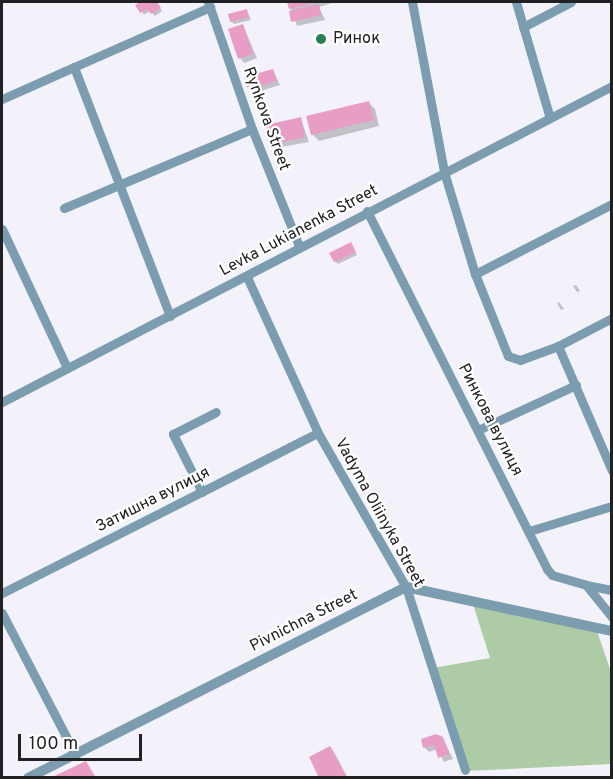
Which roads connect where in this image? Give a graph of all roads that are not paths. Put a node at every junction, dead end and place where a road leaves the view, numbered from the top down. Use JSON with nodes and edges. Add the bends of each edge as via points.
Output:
{"nodes":[{"id":1,"x":412,"y":2,"type":"edge"},
{"id":2,"x":516,"y":2,"type":"edge"},
{"id":3,"x":571,"y":2,"type":"edge"},
{"id":4,"x":209,"y":4,"type":"edge"},
{"id":5,"x":523,"y":27,"type":"junction"},
{"id":6,"x":74,"y":67,"type":"junction"},
{"id":7,"x":612,"y":86,"type":"edge"},
{"id":8,"x":2,"y":99,"type":"edge"},
{"id":9,"x":550,"y":118,"type":"junction"},
{"id":10,"x":252,"y":129,"type":"junction"},
{"id":11,"x":444,"y":172,"type":"junction"},
{"id":12,"x":121,"y":185,"type":"junction"},
{"id":13,"x":612,"y":204,"type":"edge"},
{"id":14,"x":64,"y":208,"type":"dead end"},
{"id":15,"x":367,"y":211,"type":"junction"},
{"id":16,"x":2,"y":229,"type":"edge"},
{"id":17,"x":299,"y":246,"type":"junction"},
{"id":18,"x":475,"y":274,"type":"junction"},
{"id":19,"x":248,"y":277,"type":"junction"},
{"id":20,"x":170,"y":316,"type":"junction"},
{"id":21,"x":612,"y":318,"type":"edge"},
{"id":22,"x":558,"y":346,"type":"junction"},
{"id":23,"x":67,"y":368,"type":"junction"},
{"id":24,"x":576,"y":385,"type":"junction"},
{"id":25,"x":2,"y":402,"type":"edge"},
{"id":26,"x":216,"y":412,"type":"dead end"},
{"id":27,"x":478,"y":430,"type":"junction"},
{"id":28,"x":318,"y":433,"type":"junction"},
{"id":29,"x":612,"y":471,"type":"edge"},
{"id":30,"x":202,"y":492,"type":"junction"},
{"id":31,"x":612,"y":506,"type":"edge"},
{"id":32,"x":529,"y":531,"type":"junction"},
{"id":33,"x":586,"y":585,"type":"junction"},
{"id":34,"x":406,"y":587,"type":"junction"},
{"id":35,"x":612,"y":590,"type":"edge"},
{"id":36,"x":2,"y":593,"type":"edge"},
{"id":37,"x":2,"y":613,"type":"edge"},
{"id":38,"x":612,"y":617,"type":"edge"},
{"id":39,"x":612,"y":631,"type":"edge"},
{"id":40,"x":75,"y":754,"type":"junction"},
{"id":41,"x":465,"y":770,"type":"dead end"},
{"id":42,"x":28,"y":777,"type":"edge"}],
"edges":[{"from":1,"to":11,"type":"street"},
{"from":2,"to":5,"type":"street"},
{"from":3,"to":5,"type":"street"},
{"from":4,"to":6,"type":"street"},
{"from":4,"to":10,"type":"street","name":"Rynkova Street"},
{"from":5,"to":9,"type":"street"},
{"from":6,"to":8,"type":"street"},
{"from":6,"to":12,"type":"street"},
{"from":7,"to":9,"type":"street","name":"Levka Lukianenka Street"},
{"from":9,"to":11,"type":"street","name":"Levka Lukianenka Street"},
{"from":10,"to":12,"type":"street"},
{"from":10,"to":17,"type":"street","name":"Rynkova Street"},
{"from":11,"to":15,"type":"street","name":"Levka Lukianenka Street"},
{"from":11,"to":18,"type":"street"},
{"from":12,"to":14,"type":"street"},
{"from":12,"to":20,"type":"street"},
{"from":13,"to":18,"type":"street"},
{"from":15,"to":17,"type":"street","name":"Levka Lukianenka Street"},
{"from":15,"to":27,"type":"street","name":"Ринкова вулиця"},
{"from":16,"to":23,"type":"street"},
{"from":17,"to":19,"type":"street","name":"Levka Lukianenka Street"},
{"from":18,"to":22,"type":"street","via":[[508,356],[520,360]]},
{"from":19,"to":20,"type":"street","name":"Levka Lukianenka Street"},
{"from":19,"to":28,"type":"street","name":"Vadyma Oliinyka Street"},
{"from":20,"to":23,"type":"street","name":"Levka Lukianenka Street"},
{"from":21,"to":22,"type":"street"},
{"from":22,"to":24,"type":"street"},
{"from":23,"to":25,"type":"street","name":"Levka Lukianenka Street"},
{"from":24,"to":27,"type":"street"},
{"from":24,"to":29,"type":"street"},
{"from":26,"to":30,"type":"street","via":[[173,434]]},
{"from":27,"to":32,"type":"street","name":"Ринкова вулиця"},
{"from":28,"to":30,"type":"street","name":"Затишна вулиця"},
{"from":28,"to":34,"type":"street","name":"Vadyma Oliinyka Street"},
{"from":30,"to":36,"type":"street","name":"Затишна вулиця"},
{"from":31,"to":32,"type":"street"},
{"from":32,"to":33,"type":"street","name":"Ринкова вулиця","via":[[552,575]]},
{"from":33,"to":35,"type":"street","name":"Ринкова вулиця"},
{"from":33,"to":38,"type":"street"},
{"from":34,"to":39,"type":"street"},
{"from":34,"to":40,"type":"street","name":"Pivnichna Street"},
{"from":34,"to":41,"type":"street","name":"Vadyma Oliinyka Street"},
{"from":37,"to":40,"type":"street"},
{"from":40,"to":42,"type":"street","name":"Pivnichna Street"}]}
